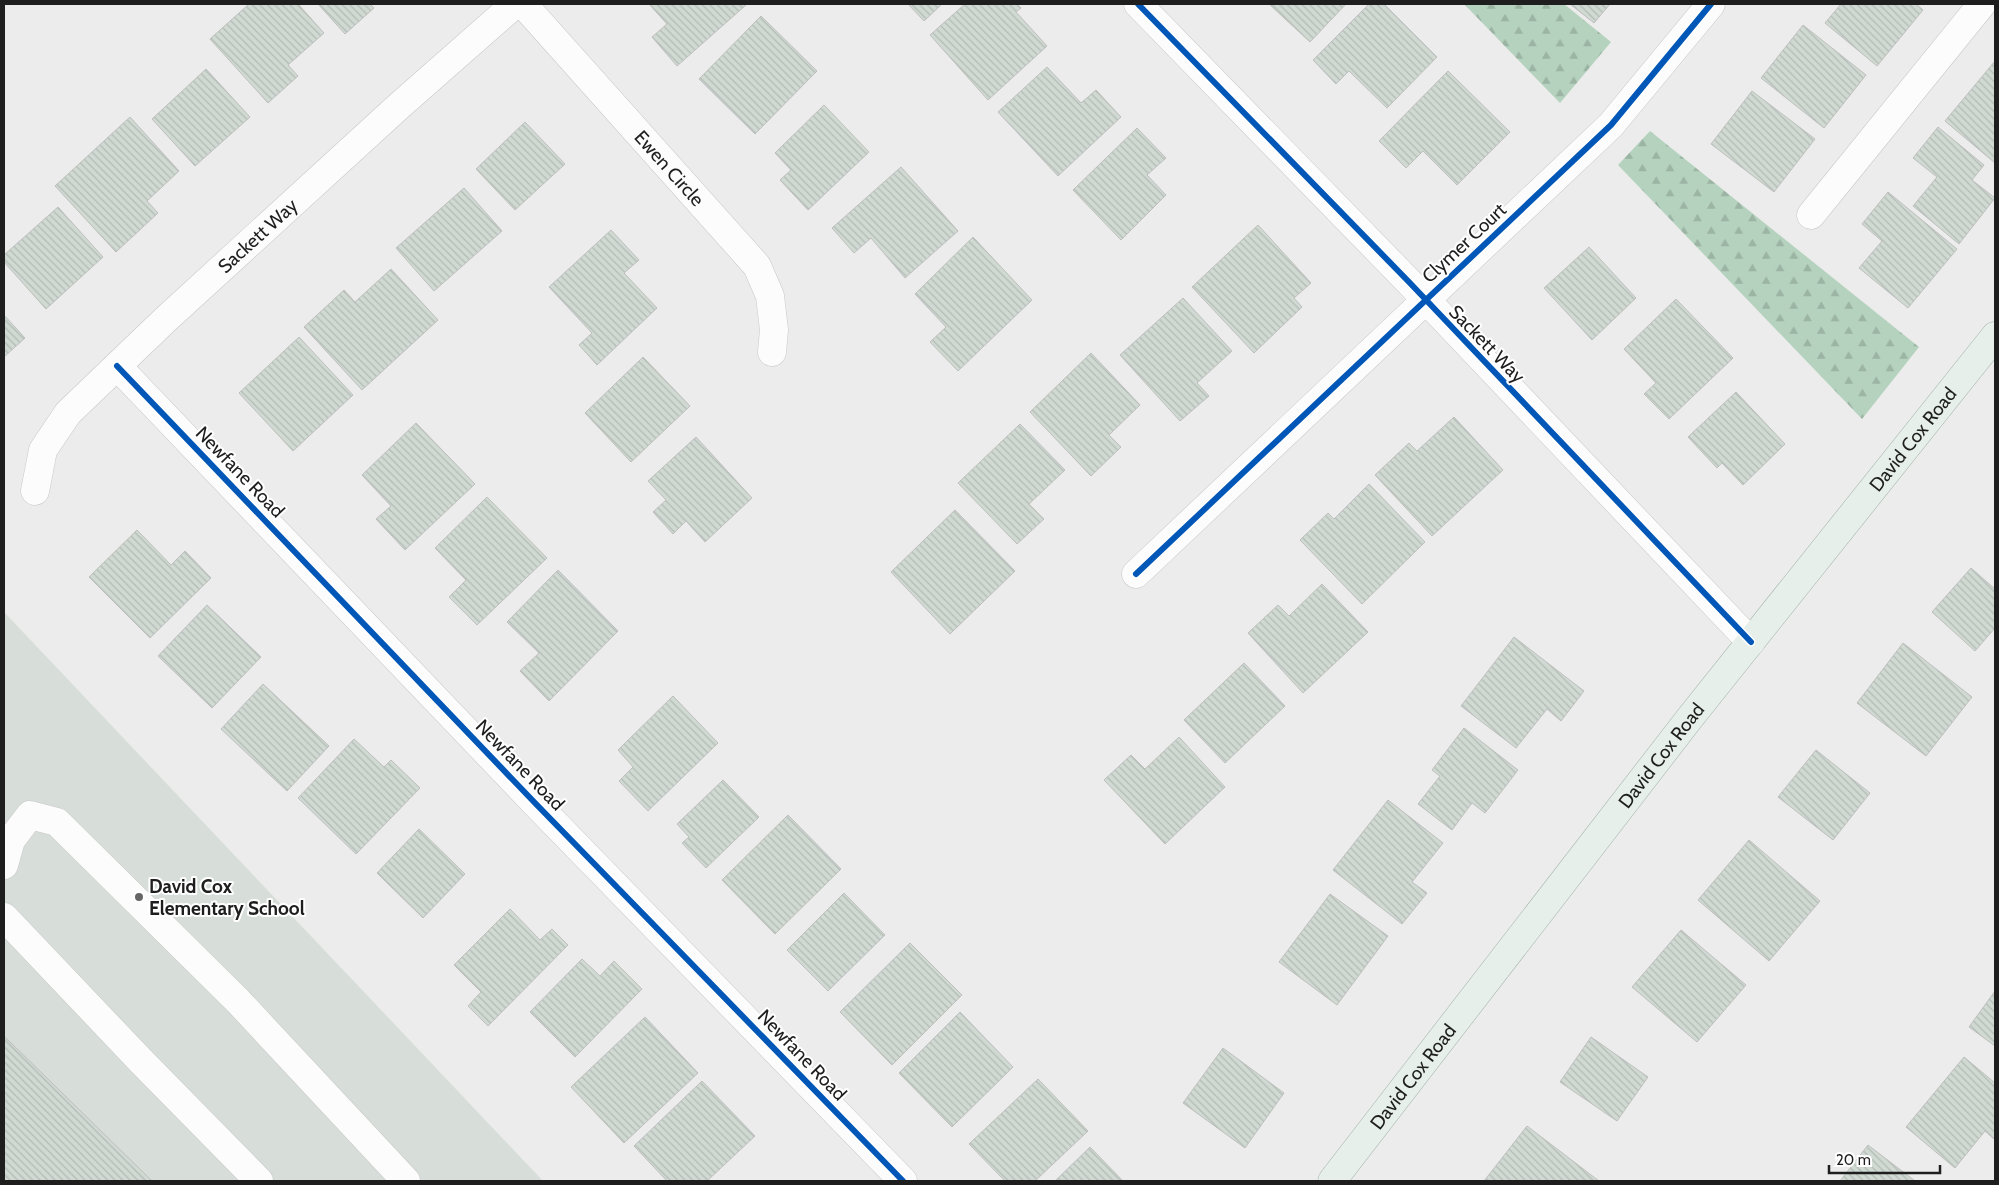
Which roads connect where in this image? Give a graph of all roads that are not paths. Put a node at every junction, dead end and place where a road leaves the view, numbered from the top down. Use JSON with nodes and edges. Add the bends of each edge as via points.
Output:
{"nodes":[{"id":1,"x":515,"y":4,"type":"edge"},
{"id":2,"x":523,"y":4,"type":"edge"},
{"id":3,"x":1138,"y":4,"type":"edge"},
{"id":4,"x":1711,"y":4,"type":"edge"},
{"id":5,"x":1982,"y":4,"type":"edge"},
{"id":6,"x":1811,"y":215,"type":"dead end"},
{"id":7,"x":1425,"y":301,"type":"junction"},
{"id":8,"x":1995,"y":336,"type":"edge"},
{"id":9,"x":772,"y":352,"type":"dead end"},
{"id":10,"x":117,"y":366,"type":"junction"},
{"id":11,"x":35,"y":491,"type":"dead end"},
{"id":12,"x":1136,"y":574,"type":"dead end"},
{"id":13,"x":1751,"y":642,"type":"junction"},
{"id":14,"x":4,"y":865,"type":"edge"},
{"id":15,"x":4,"y":917,"type":"edge"},
{"id":16,"x":259,"y":1181,"type":"edge"},
{"id":17,"x":406,"y":1181,"type":"edge"},
{"id":18,"x":903,"y":1181,"type":"edge"},
{"id":19,"x":1332,"y":1181,"type":"edge"}],
"edges":[{"from":1,"to":10,"type":"street","name":"Sackett Way","via":[[398,106]]},
{"from":2,"to":9,"type":"street","name":"Ewen Circle","via":[[757,266],[770,296],[774,330]]},
{"from":3,"to":7,"type":"street","name":"Sackett Way"},
{"from":4,"to":7,"type":"street","name":"Clymer Court","via":[[1611,125]]},
{"from":5,"to":6,"type":"street"},
{"from":7,"to":12,"type":"street","name":"Clymer Court"},
{"from":7,"to":13,"type":"street","name":"Sackett Way"},
{"from":8,"to":13,"type":"main road","name":"David Cox Road"},
{"from":10,"to":11,"type":"street","name":"Sackett Way","via":[[68,413],[43,450]]},
{"from":10,"to":18,"type":"street","name":"Newfane Road"},
{"from":13,"to":19,"type":"main road","name":"David Cox Road"},
{"from":14,"to":17,"type":"street","via":[[11,840],[30,815],[57,822],[238,1000]]},
{"from":15,"to":16,"type":"street"}]}
